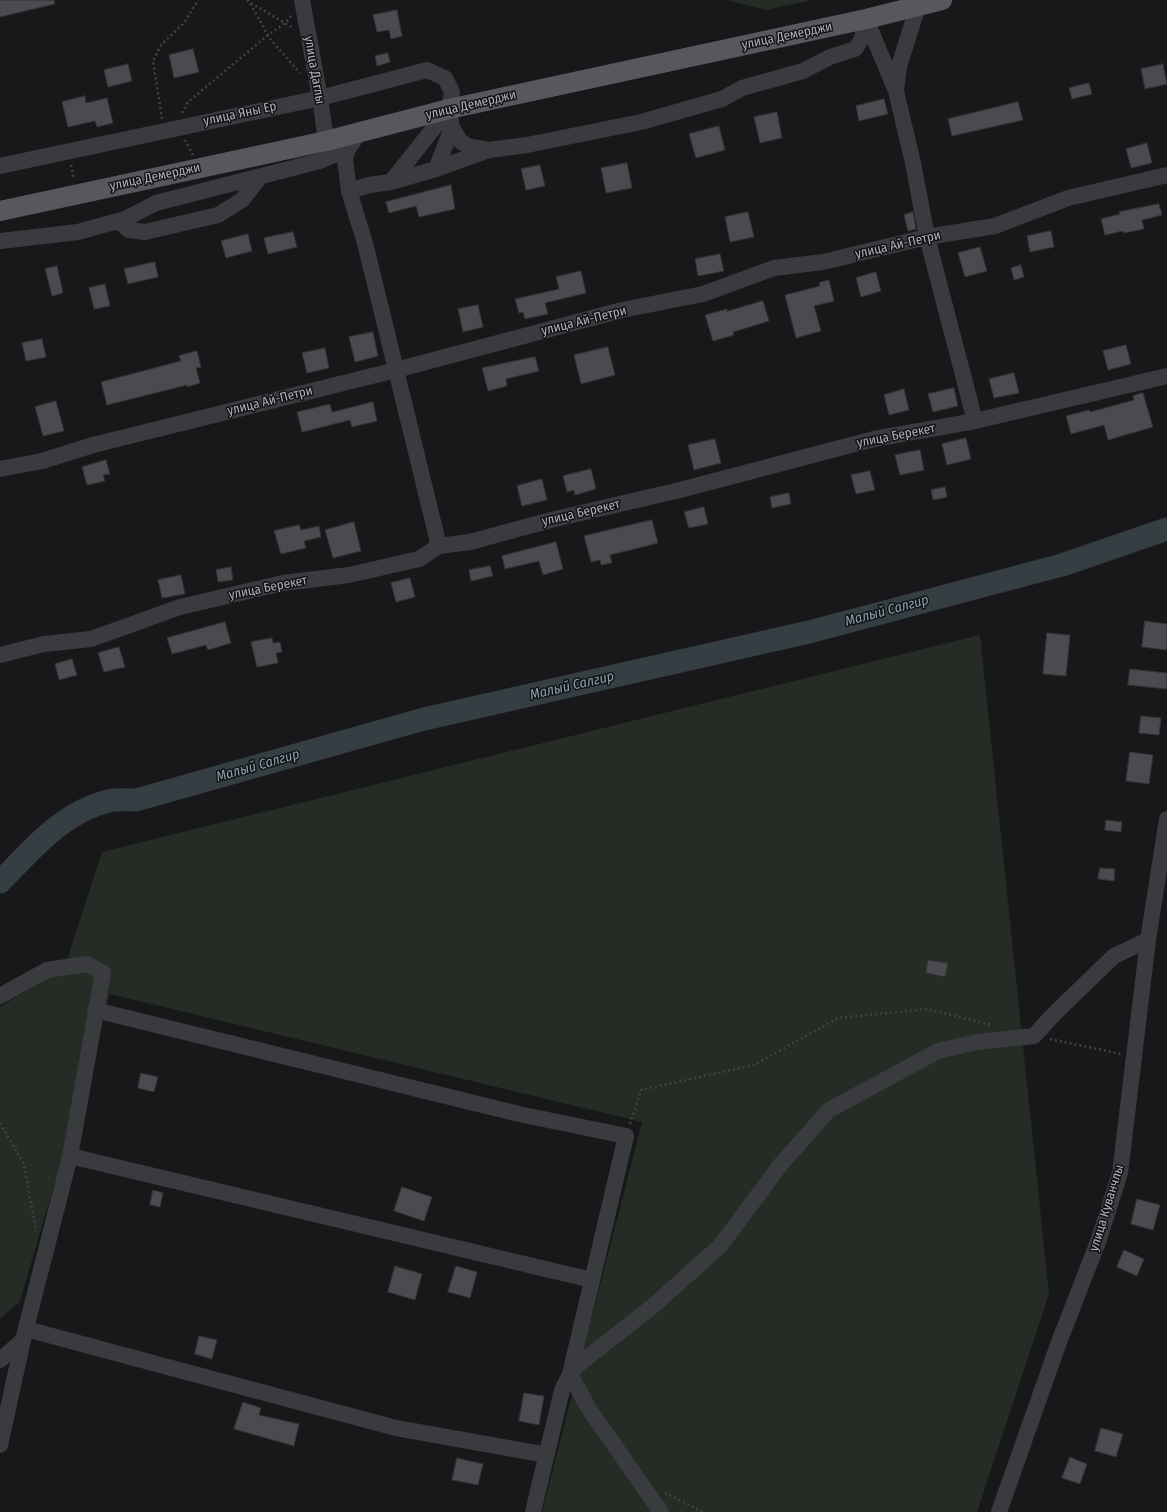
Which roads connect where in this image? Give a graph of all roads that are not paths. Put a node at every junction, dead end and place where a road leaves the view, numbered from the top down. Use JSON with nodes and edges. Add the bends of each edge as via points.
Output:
{"nodes":[{"id":1,"x":942,"y":0,"type":"edge"},
{"id":2,"x":302,"y":1,"type":"edge"},
{"id":3,"x":918,"y":6,"type":"junction"},
{"id":4,"x":866,"y":19,"type":"junction"},
{"id":5,"x":896,"y":90,"type":"junction"},
{"id":6,"x":320,"y":98,"type":"junction"},
{"id":7,"x":450,"y":118,"type":"junction"},
{"id":8,"x":360,"y":132,"type":"junction"},
{"id":9,"x":326,"y":141,"type":"junction"},
{"id":10,"x":348,"y":149,"type":"junction"},
{"id":11,"x":489,"y":150,"type":"junction"},
{"id":12,"x":0,"y":166,"type":"edge"},
{"id":13,"x":436,"y":169,"type":"junction"},
{"id":14,"x":1167,"y":175,"type":"edge"},
{"id":15,"x":260,"y":177,"type":"junction"},
{"id":16,"x":391,"y":182,"type":"junction"},
{"id":17,"x":349,"y":191,"type":"junction"},
{"id":18,"x":0,"y":211,"type":"edge"},
{"id":19,"x":118,"y":221,"type":"junction"},
{"id":20,"x":927,"y":237,"type":"junction"},
{"id":21,"x":0,"y":241,"type":"edge"},
{"id":22,"x":396,"y":370,"type":"junction"},
{"id":23,"x":1167,"y":376,"type":"edge"},
{"id":24,"x":975,"y":421,"type":"junction"},
{"id":25,"x":0,"y":469,"type":"edge"},
{"id":26,"x":439,"y":546,"type":"junction"},
{"id":27,"x":0,"y":655,"type":"edge"},
{"id":28,"x":1167,"y":819,"type":"edge"},
{"id":29,"x":1148,"y":940,"type":"junction"},
{"id":30,"x":0,"y":996,"type":"edge"},
{"id":31,"x":95,"y":1010,"type":"junction"},
{"id":32,"x":70,"y":1156,"type":"junction"},
{"id":33,"x":592,"y":1280,"type":"junction"},
{"id":34,"x":25,"y":1334,"type":"junction"},
{"id":35,"x":0,"y":1360,"type":"edge"},
{"id":36,"x":570,"y":1374,"type":"junction"},
{"id":37,"x":0,"y":1445,"type":"edge"},
{"id":38,"x":547,"y":1456,"type":"junction"},
{"id":39,"x":533,"y":1512,"type":"edge"},
{"id":40,"x":661,"y":1512,"type":"edge"},
{"id":41,"x":999,"y":1512,"type":"edge"}],
"edges":[{"from":1,"to":3,"type":"main road","name":"улица Демерджи"},
{"from":2,"to":6,"type":"street","name":"улица Даглы"},
{"from":3,"to":4,"type":"main road","name":"улица Демерджи"},
{"from":3,"to":5,"type":"street","via":[[899,66]]},
{"from":4,"to":5,"type":"street"},
{"from":4,"to":7,"type":"main road","name":"улица Демерджи"},
{"from":4,"to":11,"type":"street","via":[[862,39],[854,49],[830,57],[803,71],[742,88],[722,99],[641,122]]},
{"from":5,"to":20,"type":"street"},
{"from":6,"to":7,"type":"street","name":"улица Яны Ер","via":[[427,70],[445,78],[452,92]]},
{"from":6,"to":9,"type":"street","name":"улица Даглы"},
{"from":6,"to":12,"type":"street","name":"улица Яны Ер"},
{"from":7,"to":8,"type":"main road","name":"улица Демерджи"},
{"from":7,"to":11,"type":"street","via":[[460,141],[468,146]]},
{"from":7,"to":13,"type":"street","name":"улица Яны Ер"},
{"from":7,"to":16,"type":"street"},
{"from":8,"to":9,"type":"main road","name":"улица Демерджи"},
{"from":8,"to":10,"type":"street"},
{"from":9,"to":18,"type":"main road","name":"улица Демерджи"},
{"from":10,"to":15,"type":"street","via":[[320,161]]},
{"from":10,"to":17,"type":"street","via":[[345,159]]},
{"from":11,"to":13,"type":"street"},
{"from":13,"to":16,"type":"street"},
{"from":14,"to":20,"type":"street","name":"улица Ай-Петри","via":[[1068,198],[995,226]]},
{"from":15,"to":19,"type":"street","via":[[156,204]]},
{"from":15,"to":19,"type":"street","via":[[242,200],[218,215],[145,232],[128,230]]},
{"from":16,"to":17,"type":"street"},
{"from":17,"to":22,"type":"street","via":[[365,243]]},
{"from":19,"to":21,"type":"street","via":[[78,232]]},
{"from":20,"to":22,"type":"street","name":"улица Ай-Петри","via":[[823,262],[774,268],[703,294],[622,310]]},
{"from":20,"to":24,"type":"street"},
{"from":22,"to":25,"type":"street","name":"улица Ай-Петри","via":[[93,445],[42,461]]},
{"from":22,"to":26,"type":"street"},
{"from":23,"to":24,"type":"street","name":"улица Берекет"},
{"from":24,"to":26,"type":"street","name":"улица Берекет","via":[[874,439],[470,542]]},
{"from":26,"to":27,"type":"street","name":"улица Берекет","via":[[419,559],[349,575],[283,582],[180,607],[91,639],[44,644]]},
{"from":28,"to":29,"type":"street","name":"улица Куванчлы"},
{"from":29,"to":36,"type":"street","via":[[1114,956],[1034,1036],[977,1042],[938,1050],[829,1110],[780,1164],[720,1246],[653,1306],[579,1364]]},
{"from":29,"to":41,"type":"street","name":"улица Куванчлы","via":[[1120,1173],[1098,1242]]},
{"from":30,"to":31,"type":"street","via":[[47,970],[87,964],[103,973]]},
{"from":31,"to":32,"type":"street"},
{"from":31,"to":33,"type":"street","via":[[519,1114],[626,1136]]},
{"from":32,"to":33,"type":"street"},
{"from":32,"to":34,"type":"street"},
{"from":33,"to":36,"type":"street"},
{"from":34,"to":35,"type":"street"},
{"from":34,"to":37,"type":"street"},
{"from":34,"to":38,"type":"street","via":[[396,1428]]},
{"from":36,"to":38,"type":"street","via":[[562,1390]]},
{"from":36,"to":40,"type":"street","via":[[589,1409]]},
{"from":38,"to":39,"type":"street"}]}
